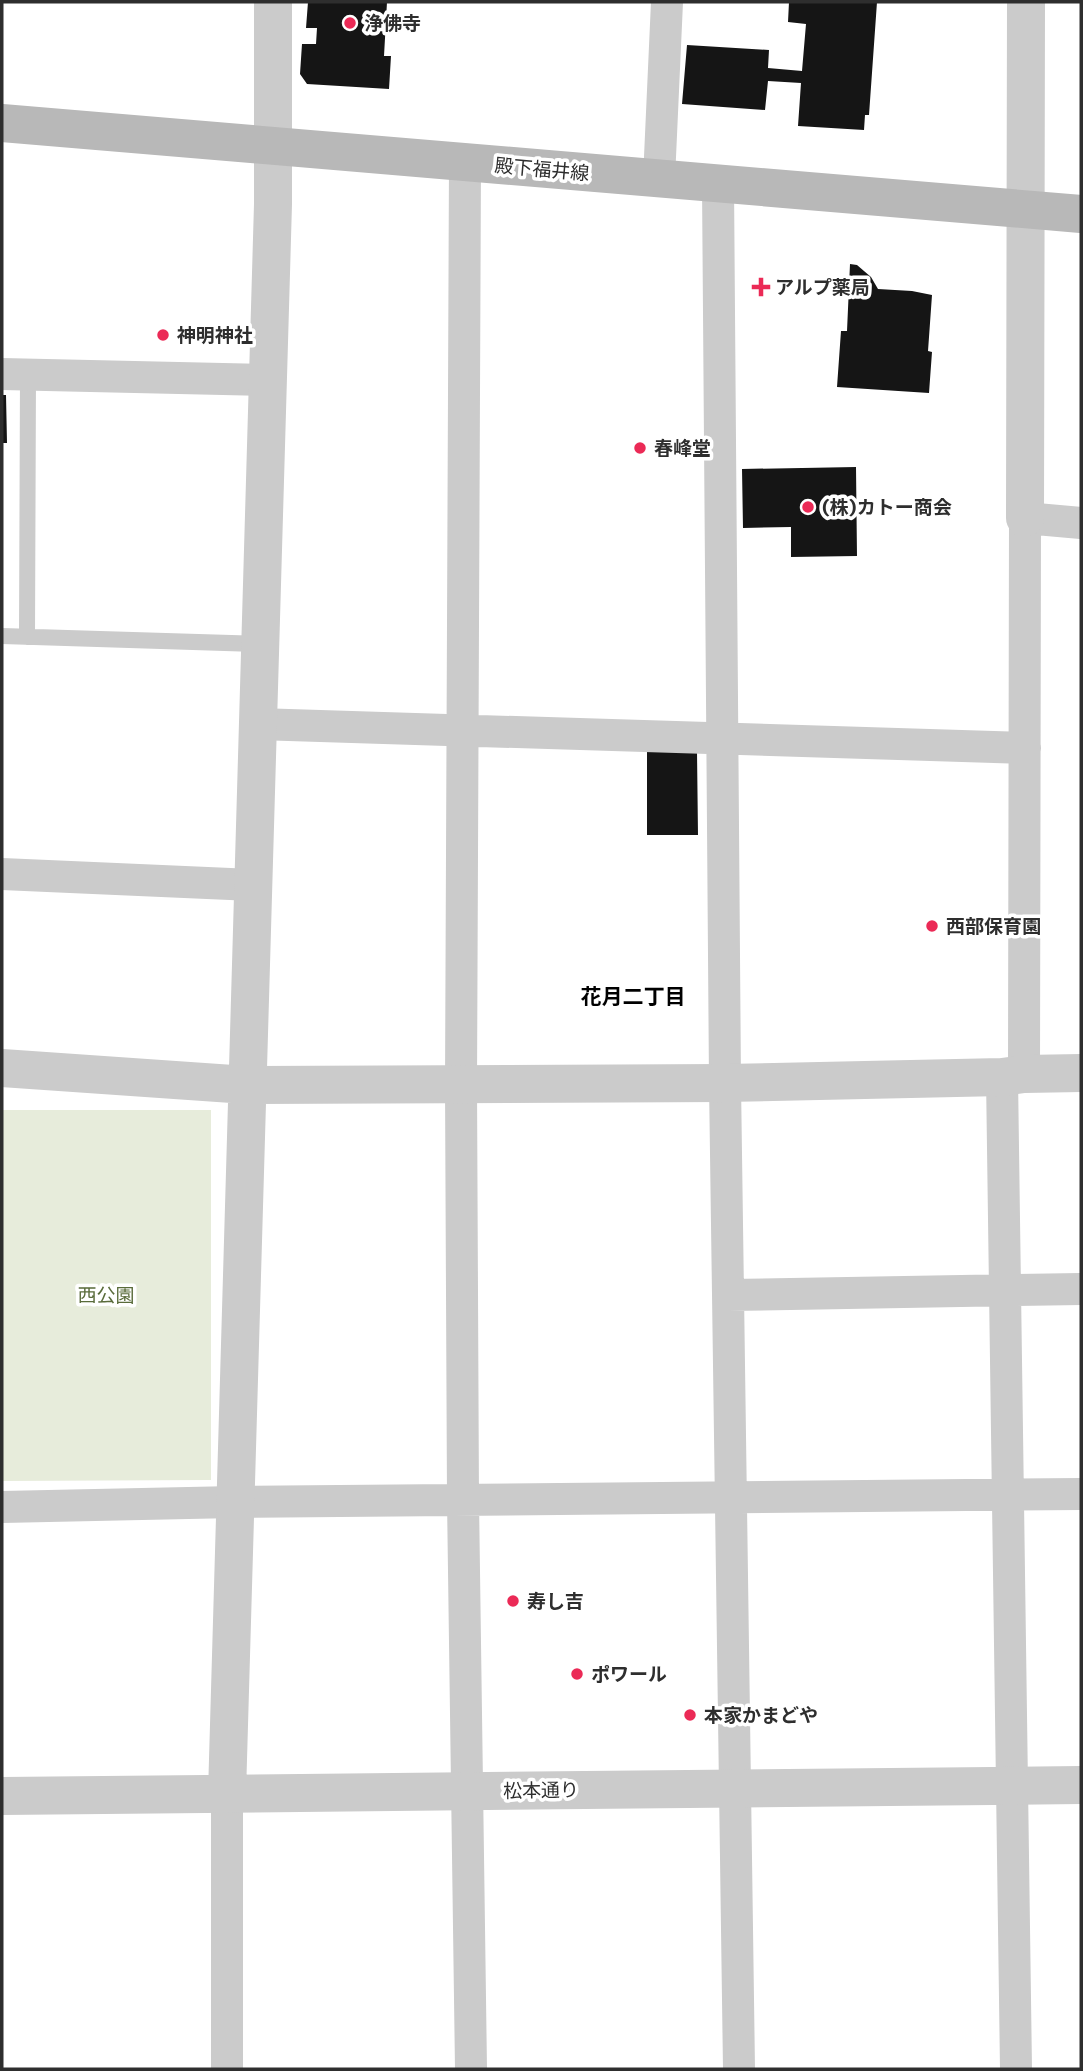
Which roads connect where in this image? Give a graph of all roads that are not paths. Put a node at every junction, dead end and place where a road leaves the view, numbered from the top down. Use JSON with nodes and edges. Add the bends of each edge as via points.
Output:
{"nodes":[{"id":1,"x":273,"y":2,"type":"edge"},
{"id":2,"x":667,"y":2,"type":"edge"},
{"id":3,"x":1026,"y":2,"type":"edge"},
{"id":4,"x":2,"y":123,"type":"edge"},
{"id":5,"x":274,"y":146,"type":"junction"},
{"id":6,"x":465,"y":162,"type":"junction"},
{"id":7,"x":659,"y":178,"type":"junction"},
{"id":8,"x":718,"y":184,"type":"junction"},
{"id":9,"x":1026,"y":210,"type":"junction"},
{"id":10,"x":1081,"y":214,"type":"edge"},
{"id":11,"x":15,"y":374,"type":"edge"},
{"id":12,"x":267,"y":380,"type":"junction"},
{"id":13,"x":1025,"y":518,"type":"junction"},
{"id":14,"x":1081,"y":523,"type":"edge"},
{"id":15,"x":2,"y":636,"type":"edge"},
{"id":16,"x":27,"y":637,"type":"junction"},
{"id":17,"x":260,"y":644,"type":"junction"},
{"id":18,"x":257,"y":724,"type":"junction"},
{"id":19,"x":463,"y":730,"type":"junction"},
{"id":20,"x":722,"y":738,"type":"junction"},
{"id":21,"x":1025,"y":748,"type":"junction"},
{"id":22,"x":2,"y":874,"type":"edge"},
{"id":23,"x":253,"y":884,"type":"junction"},
{"id":24,"x":2,"y":1068,"type":"edge"},
{"id":25,"x":1081,"y":1073,"type":"edge"},
{"id":26,"x":1013,"y":1075,"type":"junction"},
{"id":27,"x":725,"y":1083,"type":"junction"},
{"id":28,"x":461,"y":1084,"type":"junction"},
{"id":29,"x":247,"y":1085,"type":"junction"},
{"id":30,"x":1081,"y":1289,"type":"edge"},
{"id":31,"x":1004,"y":1290,"type":"junction"},
{"id":32,"x":729,"y":1295,"type":"junction"},
{"id":33,"x":1081,"y":1494,"type":"edge"},
{"id":34,"x":1007,"y":1495,"type":"junction"},
{"id":35,"x":732,"y":1497,"type":"junction"},
{"id":36,"x":463,"y":1500,"type":"junction"},
{"id":37,"x":235,"y":1502,"type":"junction"},
{"id":38,"x":2,"y":1507,"type":"edge"},
{"id":39,"x":1081,"y":1785,"type":"edge"},
{"id":40,"x":1011,"y":1786,"type":"junction"},
{"id":41,"x":736,"y":1788,"type":"junction"},
{"id":42,"x":468,"y":1791,"type":"junction"},
{"id":43,"x":227,"y":1794,"type":"junction"},
{"id":44,"x":2,"y":1796,"type":"edge"},
{"id":45,"x":227,"y":2069,"type":"edge"},
{"id":46,"x":471,"y":2069,"type":"edge"},
{"id":47,"x":739,"y":2069,"type":"edge"},
{"id":48,"x":1016,"y":2069,"type":"edge"}],
"edges":[{"from":1,"to":5,"type":"street"},
{"from":2,"to":7,"type":"street"},
{"from":3,"to":9,"type":"street"},
{"from":4,"to":5,"type":"main road","name":"殿下福井線"},
{"from":5,"to":6,"type":"main road","name":"殿下福井線"},
{"from":5,"to":12,"type":"street"},
{"from":6,"to":7,"type":"main road","name":"殿下福井線"},
{"from":6,"to":19,"type":"street"},
{"from":7,"to":8,"type":"main road","name":"殿下福井線"},
{"from":8,"to":9,"type":"main road","name":"殿下福井線"},
{"from":8,"to":20,"type":"street"},
{"from":9,"to":10,"type":"main road","name":"殿下福井線"},
{"from":9,"to":13,"type":"street"},
{"from":11,"to":12,"type":"street"},
{"from":11,"to":16,"type":"lane"},
{"from":12,"to":17,"type":"street"},
{"from":13,"to":14,"type":"street"},
{"from":13,"to":21,"type":"street"},
{"from":15,"to":16,"type":"lane"},
{"from":16,"to":17,"type":"lane"},
{"from":17,"to":18,"type":"street"},
{"from":18,"to":19,"type":"street"},
{"from":18,"to":23,"type":"street"},
{"from":19,"to":20,"type":"street"},
{"from":19,"to":28,"type":"street"},
{"from":20,"to":21,"type":"street"},
{"from":20,"to":27,"type":"street"},
{"from":21,"to":26,"type":"street"},
{"from":22,"to":23,"type":"street"},
{"from":23,"to":29,"type":"street"},
{"from":24,"to":29,"type":"street"},
{"from":25,"to":26,"type":"street"},
{"from":26,"to":27,"type":"street"},
{"from":26,"to":31,"type":"street"},
{"from":27,"to":28,"type":"street"},
{"from":27,"to":32,"type":"street"},
{"from":28,"to":29,"type":"street"},
{"from":28,"to":36,"type":"street"},
{"from":29,"to":37,"type":"street"},
{"from":30,"to":31,"type":"street"},
{"from":31,"to":32,"type":"street"},
{"from":31,"to":34,"type":"street"},
{"from":32,"to":35,"type":"street"},
{"from":33,"to":34,"type":"street"},
{"from":34,"to":35,"type":"street"},
{"from":34,"to":40,"type":"street"},
{"from":35,"to":36,"type":"street"},
{"from":35,"to":41,"type":"street"},
{"from":36,"to":37,"type":"street"},
{"from":36,"to":42,"type":"street"},
{"from":37,"to":38,"type":"street"},
{"from":37,"to":43,"type":"street"},
{"from":39,"to":40,"type":"street","name":"松本通り"},
{"from":40,"to":41,"type":"street","name":"松本通り"},
{"from":40,"to":48,"type":"street"},
{"from":41,"to":42,"type":"street","name":"松本通り"},
{"from":41,"to":47,"type":"street"},
{"from":42,"to":43,"type":"street","name":"松本通り"},
{"from":42,"to":46,"type":"street"},
{"from":43,"to":44,"type":"street","name":"松本通り"},
{"from":43,"to":45,"type":"street"}]}
